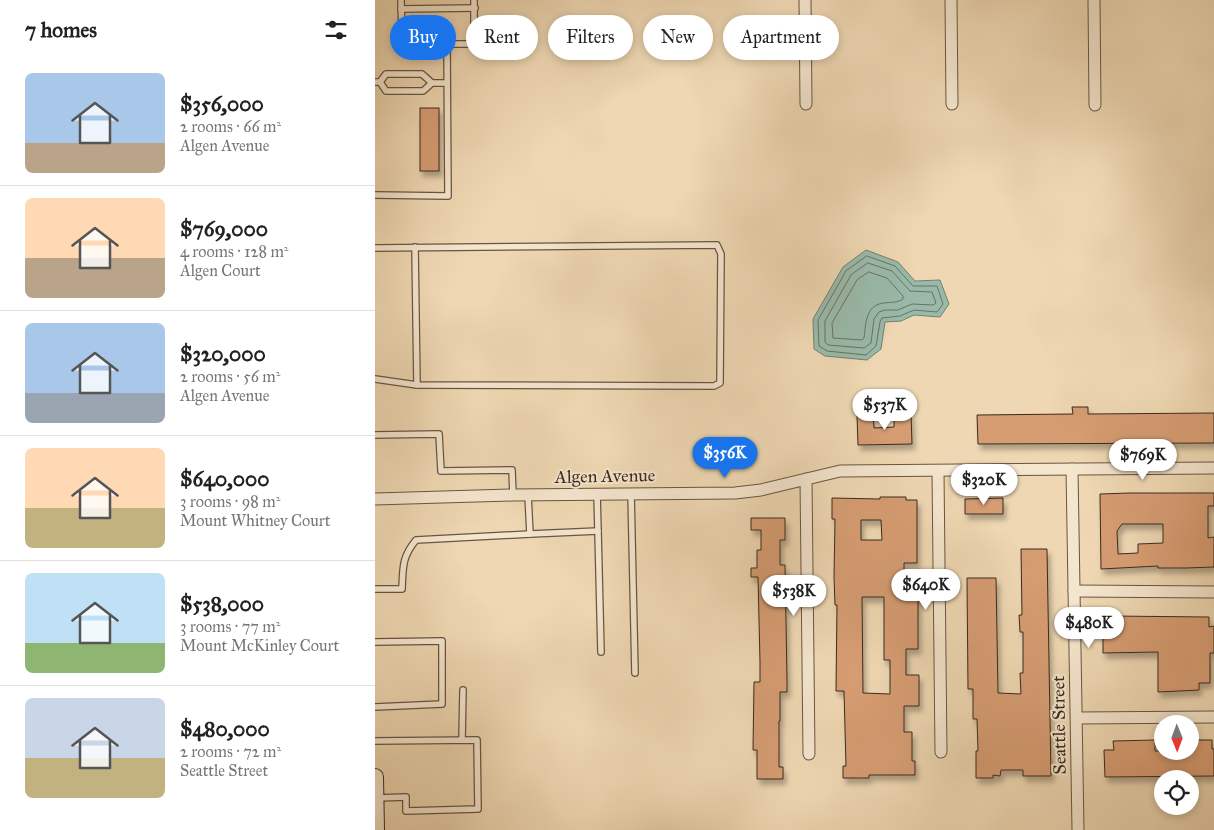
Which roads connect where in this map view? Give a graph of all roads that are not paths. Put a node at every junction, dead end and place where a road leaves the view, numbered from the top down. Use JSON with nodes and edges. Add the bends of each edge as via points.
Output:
{"nodes":[{"id":1,"x":401,"y":0,"type":"edge"},
{"id":2,"x":474,"y":0,"type":"edge"},
{"id":3,"x":805,"y":0,"type":"edge"},
{"id":4,"x":951,"y":0,"type":"edge"},
{"id":5,"x":1093,"y":0,"type":"edge"},
{"id":6,"x":475,"y":8,"type":"junction"},
{"id":7,"x":401,"y":9,"type":"junction"},
{"id":8,"x":401,"y":15,"type":"edge"},
{"id":9,"x":456,"y":44,"type":"edge"},
{"id":10,"x":447,"y":60,"type":"edge"},
{"id":11,"x":377,"y":82,"type":"edge"},
{"id":12,"x":432,"y":83,"type":"junction"},
{"id":13,"x":447,"y":83,"type":"junction"},
{"id":14,"x":806,"y":104,"type":"dead end"},
{"id":15,"x":952,"y":104,"type":"dead end"},
{"id":16,"x":1095,"y":105,"type":"dead end"},
{"id":17,"x":375,"y":196,"type":"edge"},
{"id":18,"x":415,"y":247,"type":"junction"},
{"id":19,"x":375,"y":248,"type":"edge"},
{"id":20,"x":375,"y":379,"type":"edge"},
{"id":21,"x":417,"y":386,"type":"junction"},
{"id":22,"x":375,"y":435,"type":"edge"},
{"id":23,"x":1214,"y":468,"type":"edge"},
{"id":24,"x":1073,"y":469,"type":"junction"},
{"id":25,"x":938,"y":470,"type":"junction"},
{"id":26,"x":806,"y":479,"type":"junction"},
{"id":27,"x":597,"y":493,"type":"junction"},
{"id":28,"x":631,"y":493,"type":"junction"},
{"id":29,"x":528,"y":494,"type":"junction"},
{"id":30,"x":513,"y":495,"type":"junction"},
{"id":31,"x":375,"y":499,"type":"edge"},
{"id":32,"x":598,"y":532,"type":"junction"},
{"id":33,"x":530,"y":534,"type":"junction"},
{"id":34,"x":375,"y":589,"type":"edge"},
{"id":35,"x":1074,"y":591,"type":"junction"},
{"id":36,"x":1214,"y":592,"type":"edge"},
{"id":37,"x":375,"y":642,"type":"edge"},
{"id":38,"x":601,"y":652,"type":"dead end"},
{"id":39,"x":635,"y":673,"type":"dead end"},
{"id":40,"x":463,"y":690,"type":"dead end"},
{"id":41,"x":375,"y":708,"type":"edge"},
{"id":42,"x":1214,"y":717,"type":"edge"},
{"id":43,"x":1077,"y":718,"type":"junction"},
{"id":44,"x":463,"y":740,"type":"junction"},
{"id":45,"x":375,"y":741,"type":"edge"},
{"id":46,"x":941,"y":752,"type":"dead end"},
{"id":47,"x":809,"y":754,"type":"dead end"},
{"id":48,"x":375,"y":776,"type":"edge"},
{"id":49,"x":375,"y":798,"type":"edge"},
{"id":50,"x":376,"y":830,"type":"edge"},
{"id":51,"x":1078,"y":830,"type":"edge"}],
"edges":[{"from":1,"to":7,"type":"lane"},
{"from":2,"to":6,"type":"lane"},
{"from":3,"to":14,"type":"street"},
{"from":4,"to":15,"type":"street"},
{"from":5,"to":16,"type":"street"},
{"from":6,"to":7,"type":"lane"},
{"from":6,"to":9,"type":"lane","via":[[474,39],[468,44]]},
{"from":7,"to":8,"type":"lane"},
{"from":10,"to":13,"type":"lane"},
{"from":11,"to":12,"type":"lane","via":[[386,74],[421,74]]},
{"from":11,"to":12,"type":"lane","via":[[386,91],[423,91]]},
{"from":12,"to":13,"type":"lane"},
{"from":13,"to":17,"type":"lane","via":[[448,196]]},
{"from":18,"to":19,"type":"lane"},
{"from":18,"to":21,"type":"lane"},
{"from":18,"to":21,"type":"lane","via":[[717,245],[721,254],[720,384]]},
{"from":20,"to":21,"type":"lane"},
{"from":22,"to":30,"type":"lane","via":[[439,434],[441,471],[513,470]]},
{"from":23,"to":24,"type":"street","name":"Algen Avenue"},
{"from":24,"to":25,"type":"street","name":"Algen Avenue"},
{"from":24,"to":35,"type":"street","name":"Seattle Street"},
{"from":25,"to":26,"type":"street","name":"Algen Avenue","via":[[840,471]]},
{"from":25,"to":46,"type":"street"},
{"from":26,"to":28,"type":"street","name":"Algen Avenue","via":[[761,490]]},
{"from":26,"to":47,"type":"street"},
{"from":27,"to":28,"type":"street","name":"Algen Avenue"},
{"from":27,"to":29,"type":"street","name":"Algen Avenue"},
{"from":27,"to":32,"type":"lane"},
{"from":28,"to":39,"type":"lane"},
{"from":29,"to":30,"type":"street","name":"Algen Avenue"},
{"from":29,"to":33,"type":"lane"},
{"from":30,"to":31,"type":"street","name":"Algen Avenue"},
{"from":32,"to":33,"type":"lane"},
{"from":32,"to":38,"type":"lane"},
{"from":33,"to":34,"type":"lane","via":[[416,540],[407,552],[402,589]]},
{"from":35,"to":36,"type":"street"},
{"from":35,"to":43,"type":"street","name":"Seattle Street"},
{"from":37,"to":41,"type":"lane","via":[[443,641],[442,704]]},
{"from":40,"to":44,"type":"lane"},
{"from":42,"to":43,"type":"street"},
{"from":43,"to":51,"type":"street","name":"Seattle Street"},
{"from":44,"to":45,"type":"lane"},
{"from":44,"to":49,"type":"lane","via":[[477,740],[478,809],[406,811],[405,797]]},
{"from":48,"to":49,"type":"main road"},
{"from":49,"to":50,"type":"main road"}]}
